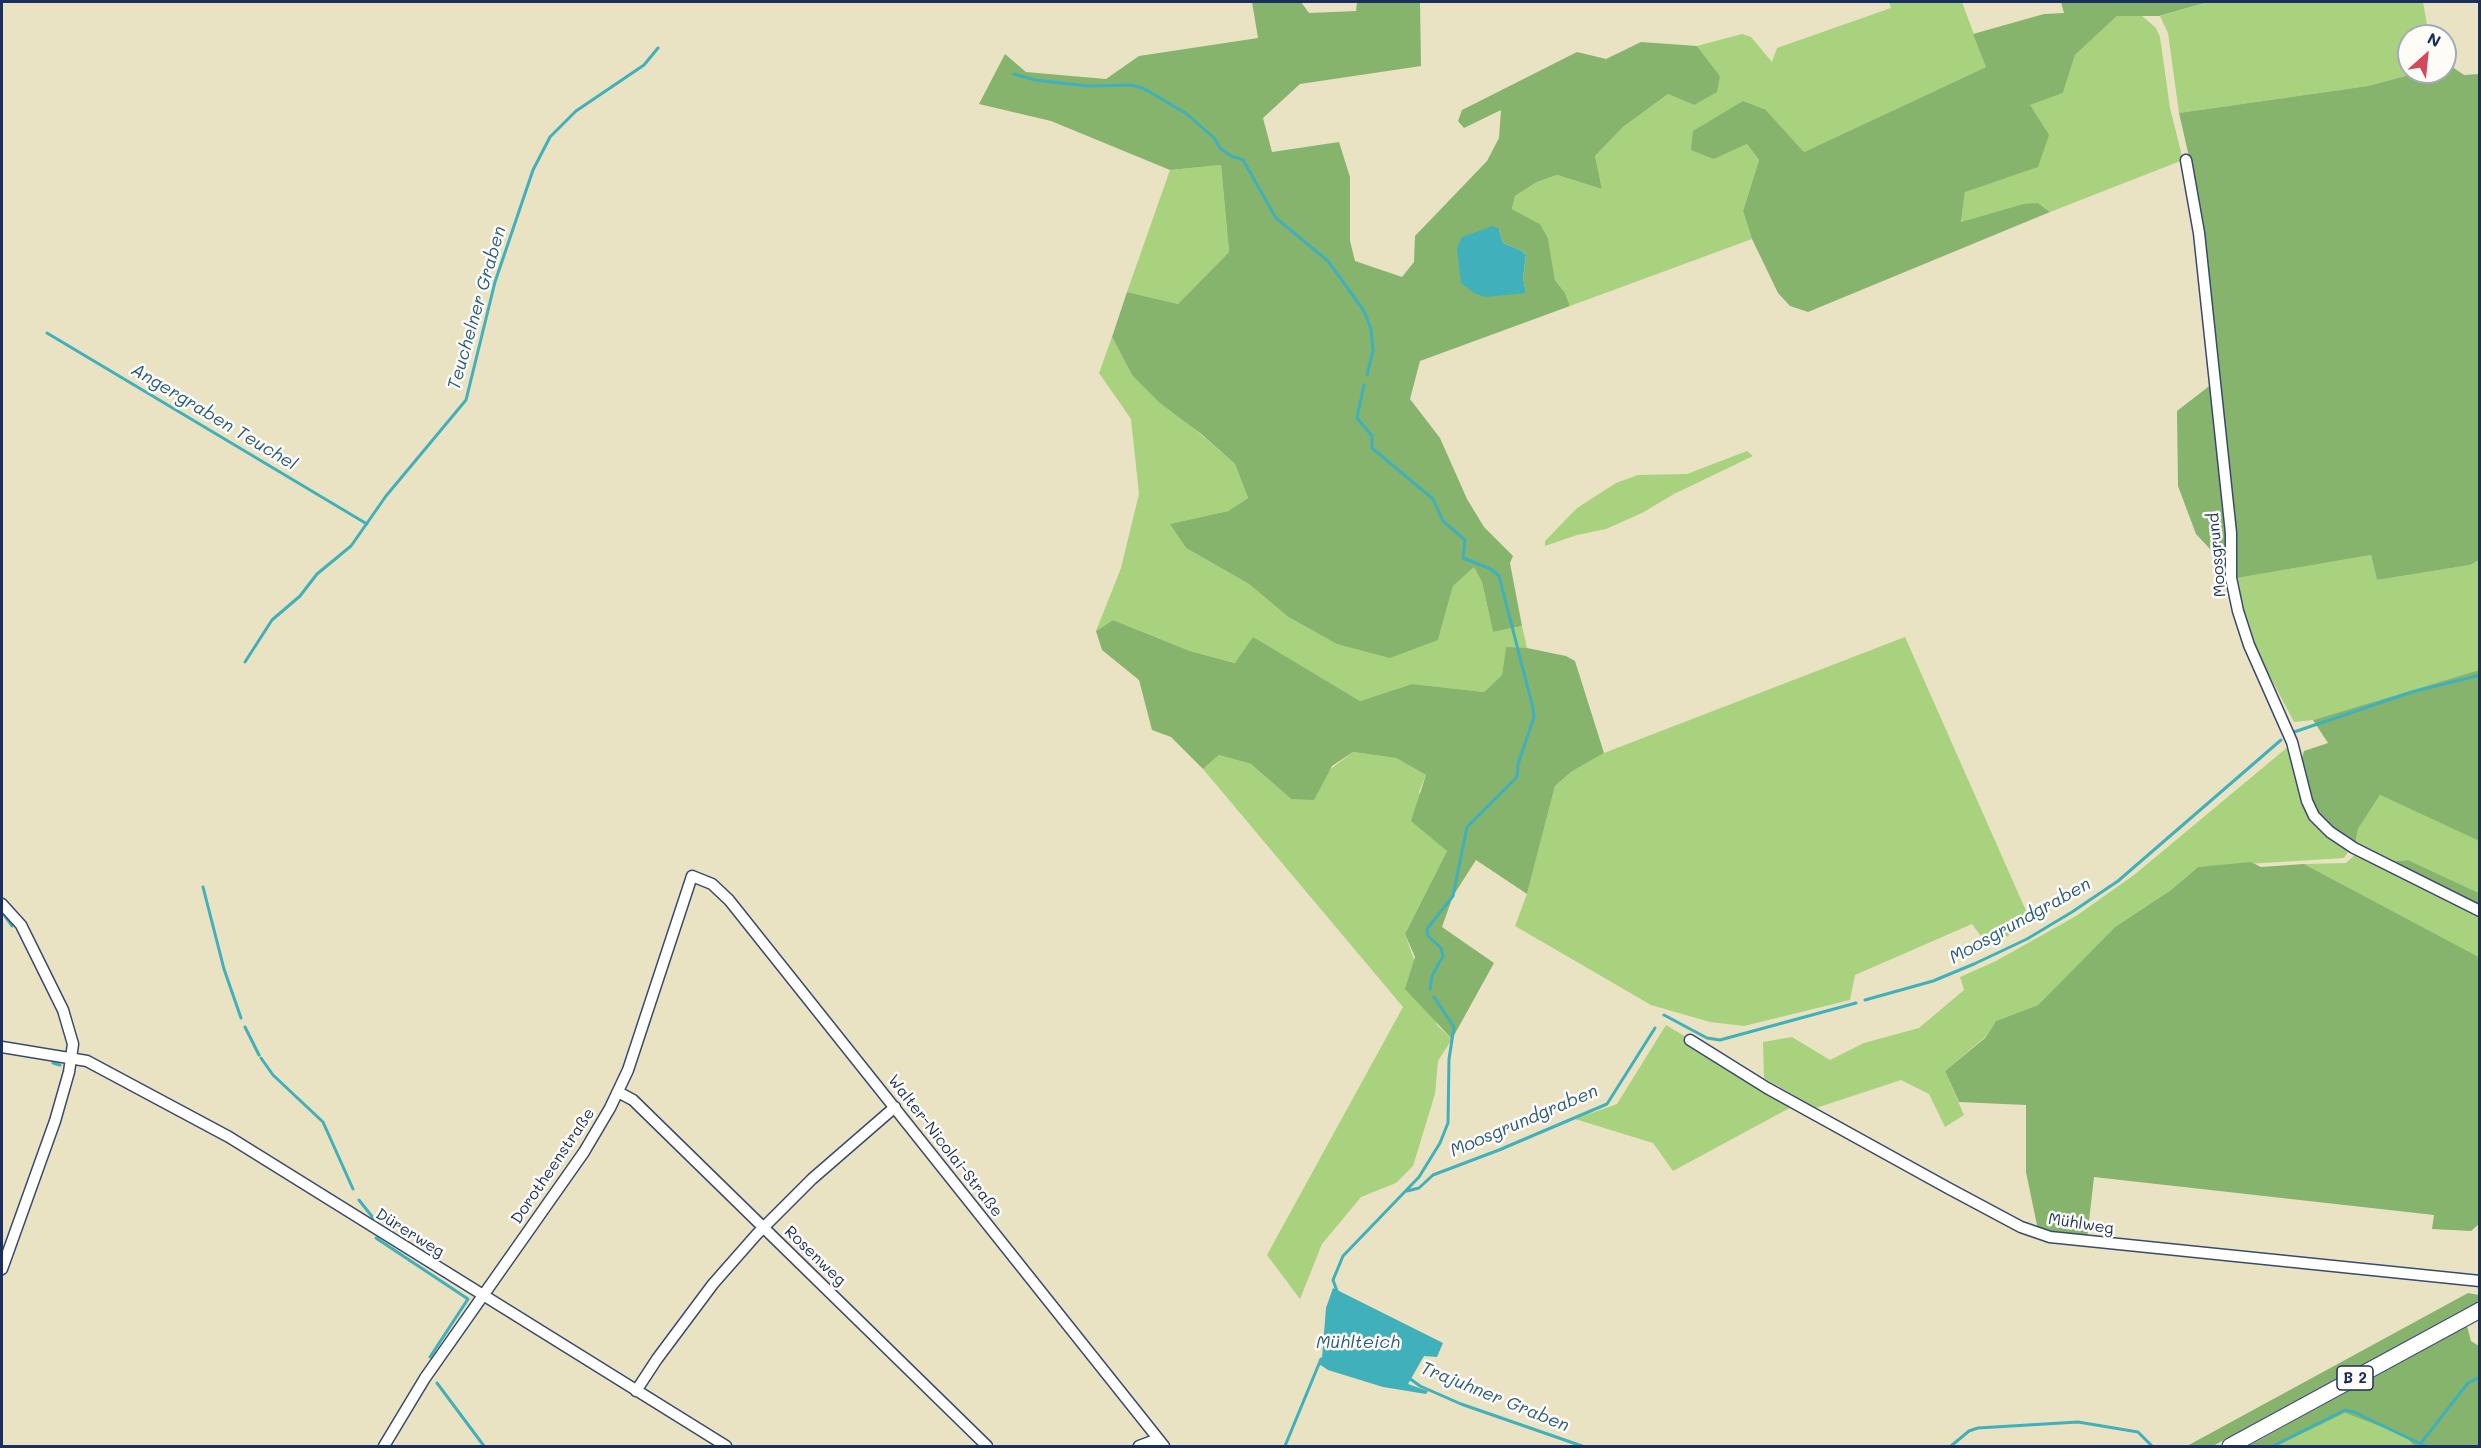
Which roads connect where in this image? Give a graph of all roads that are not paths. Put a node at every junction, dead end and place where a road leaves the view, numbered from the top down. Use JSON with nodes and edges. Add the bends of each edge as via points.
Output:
{"nodes":[{"id":1,"x":2186,"y":160,"type":"dead end"},
{"id":2,"x":692,"y":876,"type":"joint"},
{"id":3,"x":2,"y":904,"type":"edge"},
{"id":4,"x":2480,"y":911,"type":"edge"},
{"id":5,"x":1690,"y":1040,"type":"dead end"},
{"id":6,"x":2,"y":1047,"type":"edge"},
{"id":7,"x":72,"y":1058,"type":"junction"},
{"id":8,"x":618,"y":1092,"type":"junction"},
{"id":9,"x":895,"y":1107,"type":"junction"},
{"id":10,"x":764,"y":1227,"type":"junction"},
{"id":11,"x":2,"y":1269,"type":"edge"},
{"id":12,"x":2480,"y":1281,"type":"edge"},
{"id":13,"x":482,"y":1295,"type":"junction"},
{"id":14,"x":2480,"y":1310,"type":"edge"},
{"id":15,"x":636,"y":1391,"type":"junction"},
{"id":16,"x":1161,"y":1443,"type":"edge"},
{"id":17,"x":384,"y":1446,"type":"edge"},
{"id":18,"x":726,"y":1446,"type":"edge"},
{"id":19,"x":987,"y":1446,"type":"edge"},
{"id":20,"x":1138,"y":1446,"type":"edge"},
{"id":21,"x":2230,"y":1446,"type":"edge"}],
"edges":[{"from":1,"to":4,"type":"street","name":"Moosgrund","via":[[2199,233],[2231,533],[2231,578],[2249,645],[2292,742],[2307,801],[2314,816],[2354,848]]},
{"from":2,"to":8,"type":"street","name":"Dorotheenstraße","via":[[635,1052]]},
{"from":2,"to":9,"type":"street","name":"Walter-Nicolai-Straße","via":[[712,884],[729,900]]},
{"from":3,"to":7,"type":"street","via":[[21,926],[63,1010],[72,1038]]},
{"from":5,"to":12,"type":"street","name":"Mühlweg","via":[[1760,1084],[1948,1188],[2021,1227],[2050,1237]]},
{"from":6,"to":7,"type":"street","name":"Dürerweg"},
{"from":7,"to":11,"type":"street","via":[[49,1140]]},
{"from":7,"to":13,"type":"street","name":"Dürerweg","via":[[87,1061],[229,1137]]},
{"from":8,"to":10,"type":"street","name":"Rosenweg","via":[[633,1100]]},
{"from":8,"to":13,"type":"street","name":"Dorotheenstraße","via":[[584,1152]]},
{"from":9,"to":10,"type":"street","via":[[828,1164]]},
{"from":9,"to":16,"type":"street","name":"Walter-Nicolai-Straße"},
{"from":10,"to":15,"type":"street","via":[[713,1284]]},
{"from":10,"to":19,"type":"street","name":"Rosenweg"},
{"from":13,"to":15,"type":"street","name":"Dürerweg"},
{"from":13,"to":17,"type":"street","name":"Dorotheenstraße"},
{"from":14,"to":21,"type":"main road","number":"B 2"},
{"from":15,"to":18,"type":"street","name":"Dürerweg"},
{"from":16,"to":20,"type":"street"}]}
